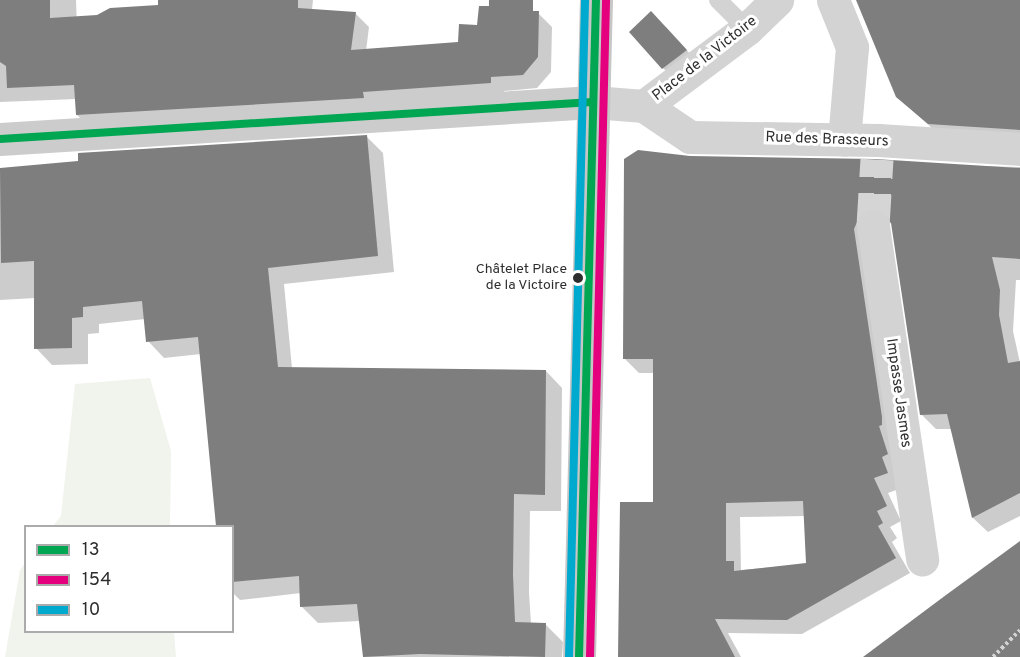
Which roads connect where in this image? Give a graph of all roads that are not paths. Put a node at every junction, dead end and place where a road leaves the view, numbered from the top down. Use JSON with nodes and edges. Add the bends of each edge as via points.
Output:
{"nodes":[{"id":1,"x":597,"y":0,"type":"edge"},
{"id":2,"x":718,"y":0,"type":"edge"},
{"id":3,"x":777,"y":0,"type":"edge"},
{"id":4,"x":833,"y":0,"type":"edge"},
{"id":5,"x":747,"y":29,"type":"junction"},
{"id":6,"x":593,"y":102,"type":"junction"},
{"id":7,"x":644,"y":106,"type":"junction"},
{"id":8,"x":0,"y":139,"type":"edge"},
{"id":9,"x":844,"y":140,"type":"junction"},
{"id":10,"x":1020,"y":149,"type":"edge"},
{"id":11,"x":873,"y":226,"type":"tunnel mouth"},
{"id":12,"x":922,"y":559,"type":"dead end"},
{"id":13,"x":579,"y":657,"type":"edge"}],
"edges":[{"from":1,"to":6,"type":"main road"},
{"from":2,"to":5,"type":"lane"},
{"from":3,"to":5,"type":"street","name":"Place de la Victoire"},
{"from":4,"to":9,"type":"street","via":[[852,47]]},
{"from":5,"to":7,"type":"street","name":"Place de la Victoire"},
{"from":6,"to":7,"type":"street","name":"Place de la Victoire"},
{"from":6,"to":8,"type":"street"},
{"from":6,"to":13,"type":"main road"},
{"from":7,"to":9,"type":"street","name":"Rue des Brasseurs","via":[[690,137]]},
{"from":9,"to":10,"type":"street","name":"Rue des Brasseurs","via":[[877,150]]},
{"from":11,"to":12,"type":"street","name":"Impasse Jasmes"}]}
